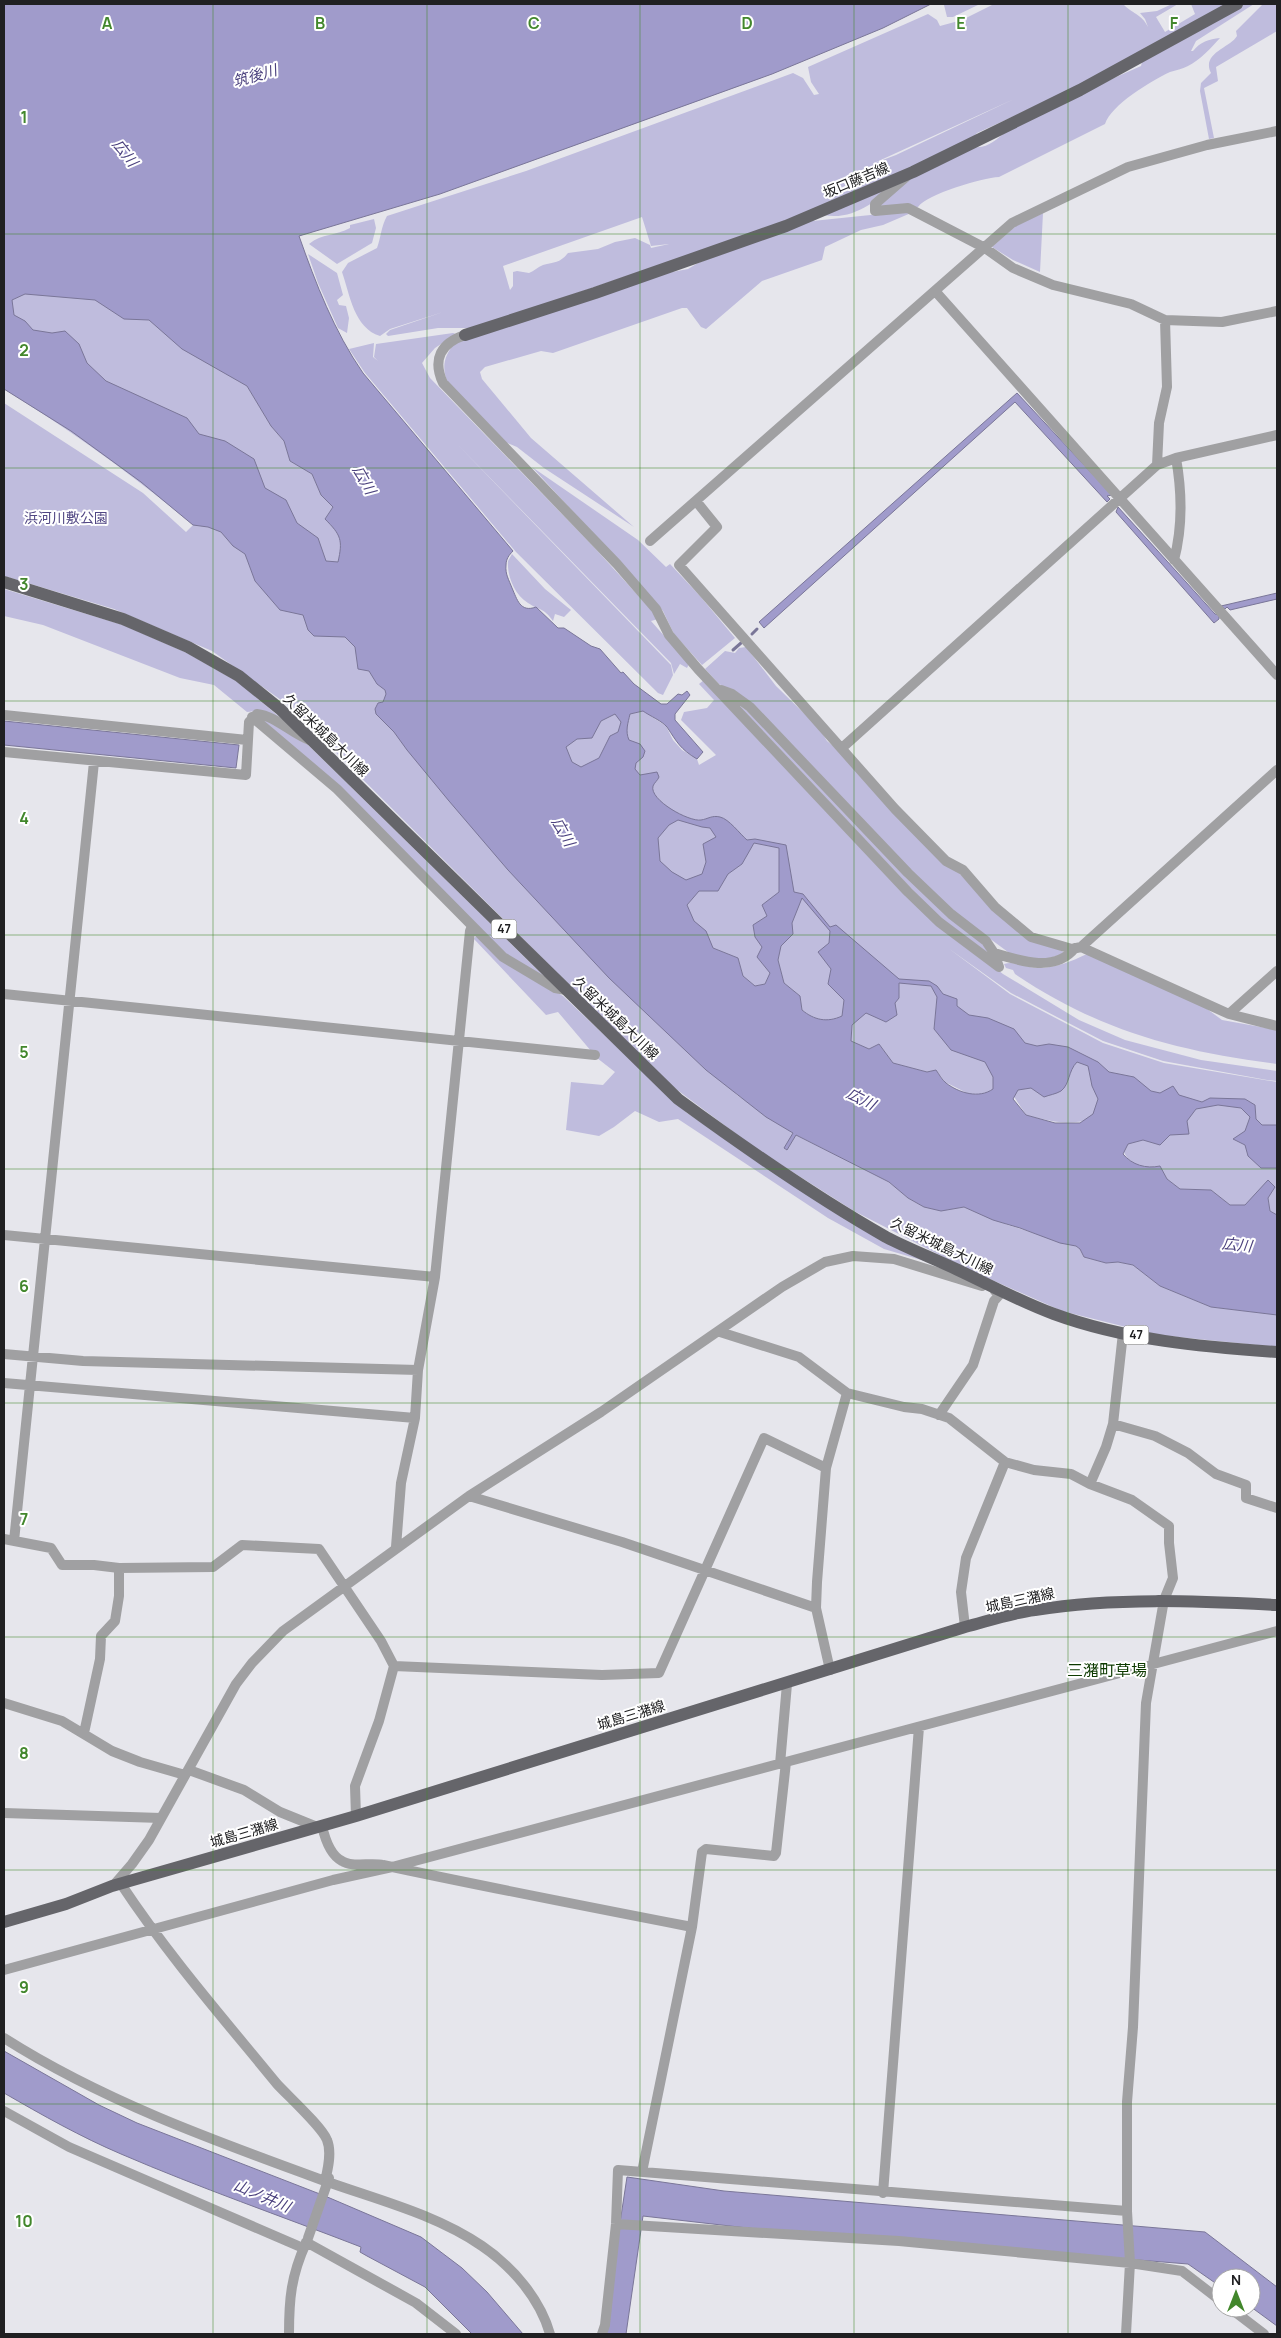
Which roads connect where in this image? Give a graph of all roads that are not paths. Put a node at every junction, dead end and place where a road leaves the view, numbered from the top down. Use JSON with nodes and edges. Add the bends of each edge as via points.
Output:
{"nodes":[{"id":1,"x":1237,"y":4,"type":"edge"},
{"id":2,"x":1277,"y":131,"type":"edge"},
{"id":3,"x":913,"y":172,"type":"junction"},
{"id":4,"x":985,"y":248,"type":"junction"},
{"id":5,"x":936,"y":292,"type":"junction"},
{"id":6,"x":1277,"y":311,"type":"edge"},
{"id":7,"x":1165,"y":320,"type":"junction"},
{"id":8,"x":465,"y":335,"type":"joint"},
{"id":9,"x":1277,"y":436,"type":"edge"},
{"id":10,"x":1176,"y":458,"type":"junction"},
{"id":11,"x":1156,"y":465,"type":"junction"},
{"id":12,"x":1119,"y":498,"type":"junction"},
{"id":13,"x":696,"y":501,"type":"junction"},
{"id":14,"x":650,"y":541,"type":"dead end"},
{"id":15,"x":1174,"y":560,"type":"junction"},
{"id":16,"x":4,"y":582,"type":"edge"},
{"id":17,"x":1277,"y":675,"type":"edge"},
{"id":18,"x":718,"y":689,"type":"junction"},
{"id":19,"x":4,"y":715,"type":"edge"},
{"id":20,"x":252,"y":717,"type":"junction"},
{"id":21,"x":247,"y":740,"type":"junction"},
{"id":22,"x":313,"y":742,"type":"junction"},
{"id":23,"x":843,"y":747,"type":"junction"},
{"id":24,"x":4,"y":752,"type":"edge"},
{"id":25,"x":94,"y":762,"type":"junction"},
{"id":26,"x":1277,"y":770,"type":"edge"},
{"id":27,"x":472,"y":926,"type":"junction"},
{"id":28,"x":1078,"y":948,"type":"junction"},
{"id":29,"x":994,"y":953,"type":"junction"},
{"id":30,"x":1277,"y":971,"type":"edge"},
{"id":31,"x":566,"y":990,"type":"junction"},
{"id":32,"x":4,"y":994,"type":"edge"},
{"id":33,"x":68,"y":1001,"type":"junction"},
{"id":34,"x":1229,"y":1014,"type":"junction"},
{"id":35,"x":1277,"y":1026,"type":"edge"},
{"id":36,"x":458,"y":1040,"type":"junction"},
{"id":37,"x":595,"y":1055,"type":"dead end"},
{"id":38,"x":4,"y":1234,"type":"edge"},
{"id":39,"x":45,"y":1239,"type":"junction"},
{"id":40,"x":435,"y":1277,"type":"junction"},
{"id":41,"x":1002,"y":1293,"type":"junction"},
{"id":42,"x":720,"y":1332,"type":"junction"},
{"id":43,"x":1123,"y":1333,"type":"junction"},
{"id":44,"x":1277,"y":1352,"type":"edge"},
{"id":45,"x":4,"y":1354,"type":"edge"},
{"id":46,"x":33,"y":1358,"type":"junction"},
{"id":47,"x":418,"y":1370,"type":"junction"},
{"id":48,"x":4,"y":1383,"type":"edge"},
{"id":49,"x":30,"y":1384,"type":"junction"},
{"id":50,"x":847,"y":1393,"type":"junction"},
{"id":51,"x":939,"y":1415,"type":"junction"},
{"id":52,"x":415,"y":1418,"type":"junction"},
{"id":53,"x":1113,"y":1424,"type":"junction"},
{"id":54,"x":1005,"y":1462,"type":"junction"},
{"id":55,"x":826,"y":1468,"type":"junction"},
{"id":56,"x":1090,"y":1484,"type":"junction"},
{"id":57,"x":469,"y":1496,"type":"junction"},
{"id":58,"x":1277,"y":1508,"type":"edge"},
{"id":59,"x":9,"y":1540,"type":"edge"},
{"id":60,"x":396,"y":1547,"type":"junction"},
{"id":61,"x":119,"y":1568,"type":"junction"},
{"id":62,"x":705,"y":1570,"type":"junction"},
{"id":63,"x":343,"y":1586,"type":"junction"},
{"id":64,"x":1164,"y":1600,"type":"junction"},
{"id":65,"x":1277,"y":1605,"type":"edge"},
{"id":66,"x":816,"y":1608,"type":"junction"},
{"id":67,"x":965,"y":1627,"type":"junction"},
{"id":68,"x":1277,"y":1631,"type":"edge"},
{"id":69,"x":394,"y":1666,"type":"junction"},
{"id":70,"x":1151,"y":1666,"type":"junction"},
{"id":71,"x":830,"y":1670,"type":"junction"},
{"id":72,"x":787,"y":1684,"type":"junction"},
{"id":73,"x":4,"y":1702,"type":"edge"},
{"id":74,"x":919,"y":1727,"type":"junction"},
{"id":75,"x":84,"y":1734,"type":"junction"},
{"id":76,"x":783,"y":1763,"type":"junction"},
{"id":77,"x":187,"y":1772,"type":"junction"},
{"id":78,"x":4,"y":1813,"type":"edge"},
{"id":79,"x":356,"y":1816,"type":"junction"},
{"id":80,"x":161,"y":1818,"type":"junction"},
{"id":81,"x":320,"y":1827,"type":"junction"},
{"id":82,"x":392,"y":1867,"type":"junction"},
{"id":83,"x":117,"y":1885,"type":"junction"},
{"id":84,"x":4,"y":1922,"type":"edge"},
{"id":85,"x":692,"y":1927,"type":"junction"},
{"id":86,"x":151,"y":1929,"type":"junction"},
{"id":87,"x":4,"y":1970,"type":"edge"},
{"id":88,"x":4,"y":2038,"type":"edge"},
{"id":89,"x":4,"y":2111,"type":"edge"},
{"id":90,"x":642,"y":2172,"type":"junction"},
{"id":91,"x":327,"y":2180,"type":"junction"},
{"id":92,"x":883,"y":2193,"type":"junction"},
{"id":93,"x":1127,"y":2211,"type":"junction"},
{"id":94,"x":616,"y":2224,"type":"junction"},
{"id":95,"x":306,"y":2243,"type":"junction"},
{"id":96,"x":1130,"y":2262,"type":"junction"},
{"id":97,"x":1211,"y":2293,"type":"edge"},
{"id":98,"x":1243,"y":2318,"type":"edge"},
{"id":99,"x":443,"y":2324,"type":"junction"},
{"id":100,"x":289,"y":2334,"type":"edge"},
{"id":101,"x":441,"y":2334,"type":"edge"},
{"id":102,"x":456,"y":2334,"type":"edge"},
{"id":103,"x":550,"y":2334,"type":"edge"},
{"id":104,"x":602,"y":2334,"type":"edge"},
{"id":105,"x":1126,"y":2334,"type":"edge"},
{"id":106,"x":1264,"y":2334,"type":"edge"}],
"edges":[{"from":1,"to":3,"type":"main road","name":"坂口藤吉線","via":[[1080,90]]},
{"from":2,"to":4,"type":"street","via":[[1197,147],[1128,168],[1012,222]]},
{"from":3,"to":4,"type":"street","via":[[875,204],[876,211],[908,208]]},
{"from":3,"to":8,"type":"main road","name":"坂口藤吉線","via":[[786,226]]},
{"from":4,"to":5,"type":"street"},
{"from":4,"to":7,"type":"street","via":[[1013,268],[1053,285],[1131,304]]},
{"from":5,"to":12,"type":"street"},
{"from":5,"to":13,"type":"street"},
{"from":6,"to":7,"type":"street","via":[[1222,322]]},
{"from":7,"to":11,"type":"street","via":[[1166,387]]},
{"from":8,"to":18,"type":"street","via":[[453,339],[438,359],[438,372],[443,383],[616,564],[656,609],[669,635]]},
{"from":9,"to":10,"type":"street"},
{"from":10,"to":11,"type":"street"},
{"from":10,"to":15,"type":"street","via":[[1181,523]]},
{"from":11,"to":12,"type":"street"},
{"from":12,"to":15,"type":"street"},
{"from":12,"to":23,"type":"street"},
{"from":13,"to":14,"type":"street"},
{"from":13,"to":23,"type":"street","via":[[717,528],[679,565]]},
{"from":15,"to":17,"type":"street"},
{"from":16,"to":22,"type":"main road","name":"久留米城島大川線","number":"47","via":[[123,619],[188,647],[239,676],[280,709]]},
{"from":18,"to":29,"type":"street","via":[[732,694],[750,707],[908,874],[986,941]]},
{"from":18,"to":29,"type":"street","via":[[908,892],[940,922],[999,967]]},
{"from":19,"to":21,"type":"street"},
{"from":20,"to":21,"type":"street"},
{"from":20,"to":22,"type":"street","via":[[266,715],[298,737]]},
{"from":20,"to":27,"type":"street","via":[[337,789]]},
{"from":21,"to":25,"type":"street","via":[[246,775]]},
{"from":22,"to":31,"type":"main road","name":"久留米城島大川線","number":"47"},
{"from":23,"to":28,"type":"street","via":[[895,809],[946,861],[963,870],[995,907],[1030,937]]},
{"from":24,"to":25,"type":"street"},
{"from":25,"to":33,"type":"street"},
{"from":26,"to":28,"type":"street"},
{"from":27,"to":31,"type":"street","via":[[503,957],[554,988]]},
{"from":27,"to":36,"type":"street"},
{"from":28,"to":29,"type":"street","via":[[1068,957],[1052,962],[1018,960]]},
{"from":28,"to":34,"type":"street"},
{"from":30,"to":34,"type":"street"},
{"from":31,"to":41,"type":"main road","name":"久留米城島大川線","number":"47","via":[[678,1099],[727,1134],[888,1238]]},
{"from":32,"to":33,"type":"street"},
{"from":33,"to":36,"type":"street"},
{"from":33,"to":39,"type":"street"},
{"from":34,"to":35,"type":"street"},
{"from":36,"to":37,"type":"street"},
{"from":36,"to":40,"type":"street"},
{"from":38,"to":39,"type":"street"},
{"from":39,"to":40,"type":"street"},
{"from":39,"to":46,"type":"street"},
{"from":40,"to":47,"type":"street"},
{"from":41,"to":42,"type":"street","via":[[894,1259],[853,1256],[825,1262],[782,1287]]},
{"from":41,"to":43,"type":"main road","name":"久留米城島大川線","number":"47","via":[[1055,1315]]},
{"from":41,"to":51,"type":"street","via":[[994,1301],[973,1365]]},
{"from":42,"to":50,"type":"street","via":[[799,1357]]},
{"from":42,"to":57,"type":"street"},
{"from":43,"to":44,"type":"main road","name":"久留米城島大川線","number":"47"},
{"from":43,"to":53,"type":"street"},
{"from":45,"to":46,"type":"street"},
{"from":46,"to":47,"type":"street"},
{"from":46,"to":49,"type":"street"},
{"from":47,"to":52,"type":"street"},
{"from":48,"to":49,"type":"street"},
{"from":49,"to":52,"type":"street"},
{"from":49,"to":59,"type":"street"},
{"from":50,"to":51,"type":"street"},
{"from":50,"to":55,"type":"street"},
{"from":51,"to":54,"type":"street","via":[[963,1427]]},
{"from":52,"to":60,"type":"street","via":[[401,1483]]},
{"from":53,"to":56,"type":"street"},
{"from":53,"to":58,"type":"street","via":[[1156,1436],[1188,1453],[1216,1474],[1246,1485],[1246,1498]]},
{"from":54,"to":56,"type":"street","via":[[1034,1470],[1071,1474]]},
{"from":54,"to":67,"type":"street","via":[[966,1558],[961,1592]]},
{"from":55,"to":62,"type":"street","via":[[764,1438]]},
{"from":55,"to":66,"type":"street"},
{"from":56,"to":64,"type":"street","via":[[1132,1500],[1169,1526],[1173,1578]]},
{"from":57,"to":60,"type":"street"},
{"from":57,"to":62,"type":"street"},
{"from":59,"to":61,"type":"street","via":[[51,1548],[62,1566]]},
{"from":60,"to":63,"type":"street"},
{"from":61,"to":63,"type":"street","via":[[213,1567],[242,1545],[319,1549]]},
{"from":61,"to":75,"type":"street","via":[[115,1620],[101,1636],[100,1659]]},
{"from":62,"to":66,"type":"street"},
{"from":62,"to":69,"type":"street","via":[[659,1673],[602,1675]]},
{"from":63,"to":69,"type":"street"},
{"from":63,"to":77,"type":"street","via":[[283,1631],[252,1663],[224,1705]]},
{"from":64,"to":65,"type":"main road","name":"城島三潴線"},
{"from":64,"to":67,"type":"main road","name":"城島三潴線","via":[[1092,1602],[1033,1610]]},
{"from":64,"to":70,"type":"street"},
{"from":66,"to":71,"type":"street"},
{"from":67,"to":71,"type":"main road","name":"城島三潴線"},
{"from":68,"to":70,"type":"street"},
{"from":69,"to":79,"type":"street","via":[[379,1721],[359,1770],[355,1786]]},
{"from":70,"to":74,"type":"street"},
{"from":70,"to":93,"type":"street","via":[[1146,1703],[1127,2102]]},
{"from":71,"to":72,"type":"main road","name":"城島三潴線"},
{"from":72,"to":76,"type":"street"},
{"from":72,"to":79,"type":"main road","name":"城島三潴線"},
{"from":73,"to":75,"type":"street","via":[[62,1721]]},
{"from":74,"to":76,"type":"street"},
{"from":74,"to":92,"type":"street"},
{"from":75,"to":77,"type":"street","via":[[126,1756]]},
{"from":76,"to":82,"type":"street"},
{"from":76,"to":85,"type":"street","via":[[776,1853],[774,1856],[706,1849],[702,1852]]},
{"from":77,"to":80,"type":"street"},
{"from":77,"to":81,"type":"street","via":[[244,1790],[280,1812]]},
{"from":78,"to":80,"type":"street"},
{"from":79,"to":81,"type":"main road","name":"城島三潴線"},
{"from":80,"to":83,"type":"street"},
{"from":81,"to":82,"type":"street","via":[[328,1846],[344,1863]]},
{"from":81,"to":83,"type":"main road","name":"城島三潴線"},
{"from":82,"to":85,"type":"street"},
{"from":82,"to":86,"type":"street"},
{"from":83,"to":84,"type":"main road","name":"城島三潴線"},
{"from":83,"to":86,"type":"street"},
{"from":85,"to":90,"type":"street"},
{"from":86,"to":87,"type":"street"},
{"from":86,"to":91,"type":"street","via":[[284,2091],[321,2130],[328,2141]]},
{"from":88,"to":91,"type":"street","via":[[125,2103]]},
{"from":89,"to":95,"type":"street","via":[[69,2147]]},
{"from":90,"to":92,"type":"street"},
{"from":90,"to":94,"type":"street","via":[[618,2170]]},
{"from":91,"to":95,"type":"street","bridge":true},
{"from":91,"to":103,"type":"street","via":[[421,2215],[483,2247],[507,2266],[526,2288],[544,2314]]},
{"from":92,"to":93,"type":"street"},
{"from":93,"to":96,"type":"street"},
{"from":94,"to":96,"type":"street","via":[[899,2241]]},
{"from":94,"to":104,"type":"street"},
{"from":95,"to":99,"type":"street","via":[[416,2303]]},
{"from":95,"to":100,"type":"street","via":[[291,2284]]},
{"from":96,"to":97,"type":"street","via":[[1182,2271]]},
{"from":96,"to":105,"type":"street"},
{"from":98,"to":106,"type":"street"},
{"from":99,"to":101,"type":"street"},
{"from":99,"to":102,"type":"street"}]}
